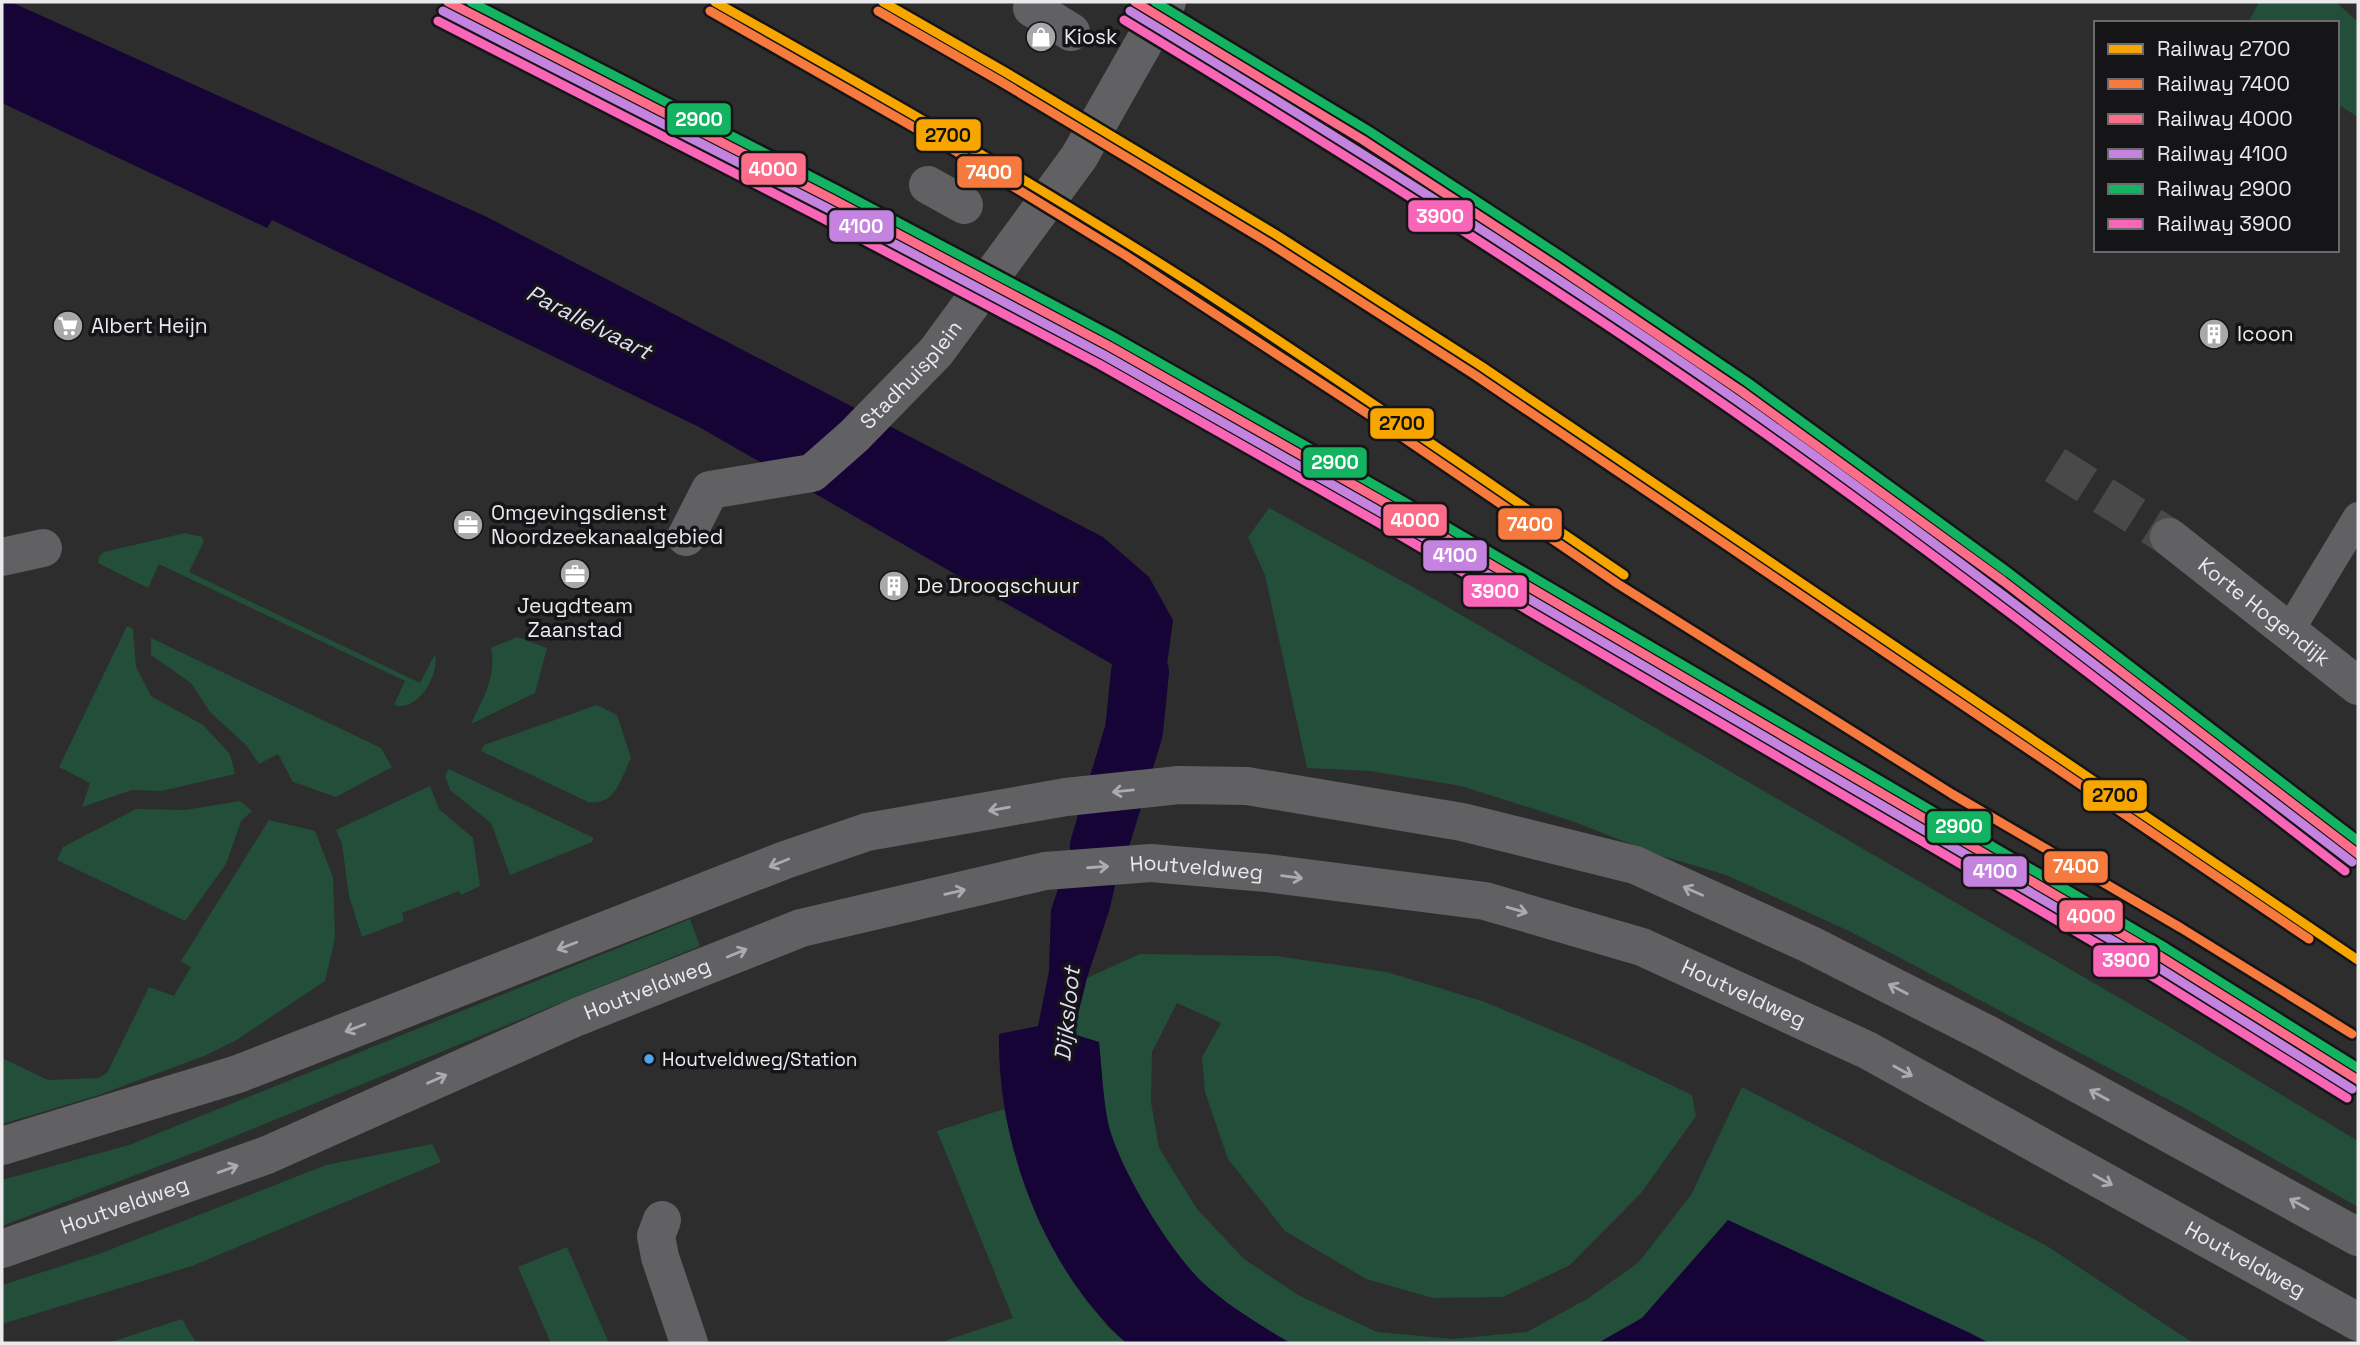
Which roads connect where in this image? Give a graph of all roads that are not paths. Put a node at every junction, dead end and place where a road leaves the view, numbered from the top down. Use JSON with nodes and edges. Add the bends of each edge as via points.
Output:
{"nodes":[{"id":1,"x":1167,"y":2,"type":"edge"},
{"id":2,"x":1032,"y":8,"type":"dead end"},
{"id":3,"x":1071,"y":32,"type":"dead end"},
{"id":4,"x":928,"y":185,"type":"dead end"},
{"id":5,"x":964,"y":205,"type":"dead end"},
{"id":6,"x":2358,"y":517,"type":"edge"},
{"id":7,"x":686,"y":537,"type":"dead end"},
{"id":8,"x":2169,"y":537,"type":"tunnel mouth"},
{"id":9,"x":43,"y":548,"type":"dead end"},
{"id":10,"x":2,"y":557,"type":"edge"},
{"id":11,"x":2289,"y":631,"type":"junction"},
{"id":12,"x":2358,"y":685,"type":"edge"},
{"id":13,"x":2,"y":1146,"type":"edge"},
{"id":14,"x":662,"y":1220,"type":"dead end"},
{"id":15,"x":2358,"y":1237,"type":"edge"},
{"id":16,"x":2,"y":1249,"type":"edge"},
{"id":17,"x":2358,"y":1322,"type":"edge"},
{"id":18,"x":689,"y":1343,"type":"edge"}],
"edges":[{"from":1,"to":7,"type":"street","name":"Stadhuisplein","via":[[1079,158],[936,352],[855,436],[812,473],[710,490]]},
{"from":2,"to":3,"type":"street"},
{"from":4,"to":5,"type":"street"},
{"from":6,"to":11,"type":"lane"},
{"from":8,"to":11,"type":"street","name":"Korte Hogendijk"},
{"from":9,"to":10,"type":"street"},
{"from":11,"to":12,"type":"street","name":"Korte Hogendijk"},
{"from":15,"to":13,"type":"street","one_way":true,"via":[[1987,1034],[1809,944],[1635,865],[1462,822],[1247,786],[1179,785],[1066,797],[867,832],[238,1074]]},
{"from":14,"to":18,"type":"street","via":[[656,1236],[660,1257]]},
{"from":16,"to":17,"type":"street","name":"Houtveldweg","one_way":true,"via":[[267,1155],[577,1017],[801,928],[1045,871],[1151,863],[1485,901],[1642,947],[1867,1051]]}]}
